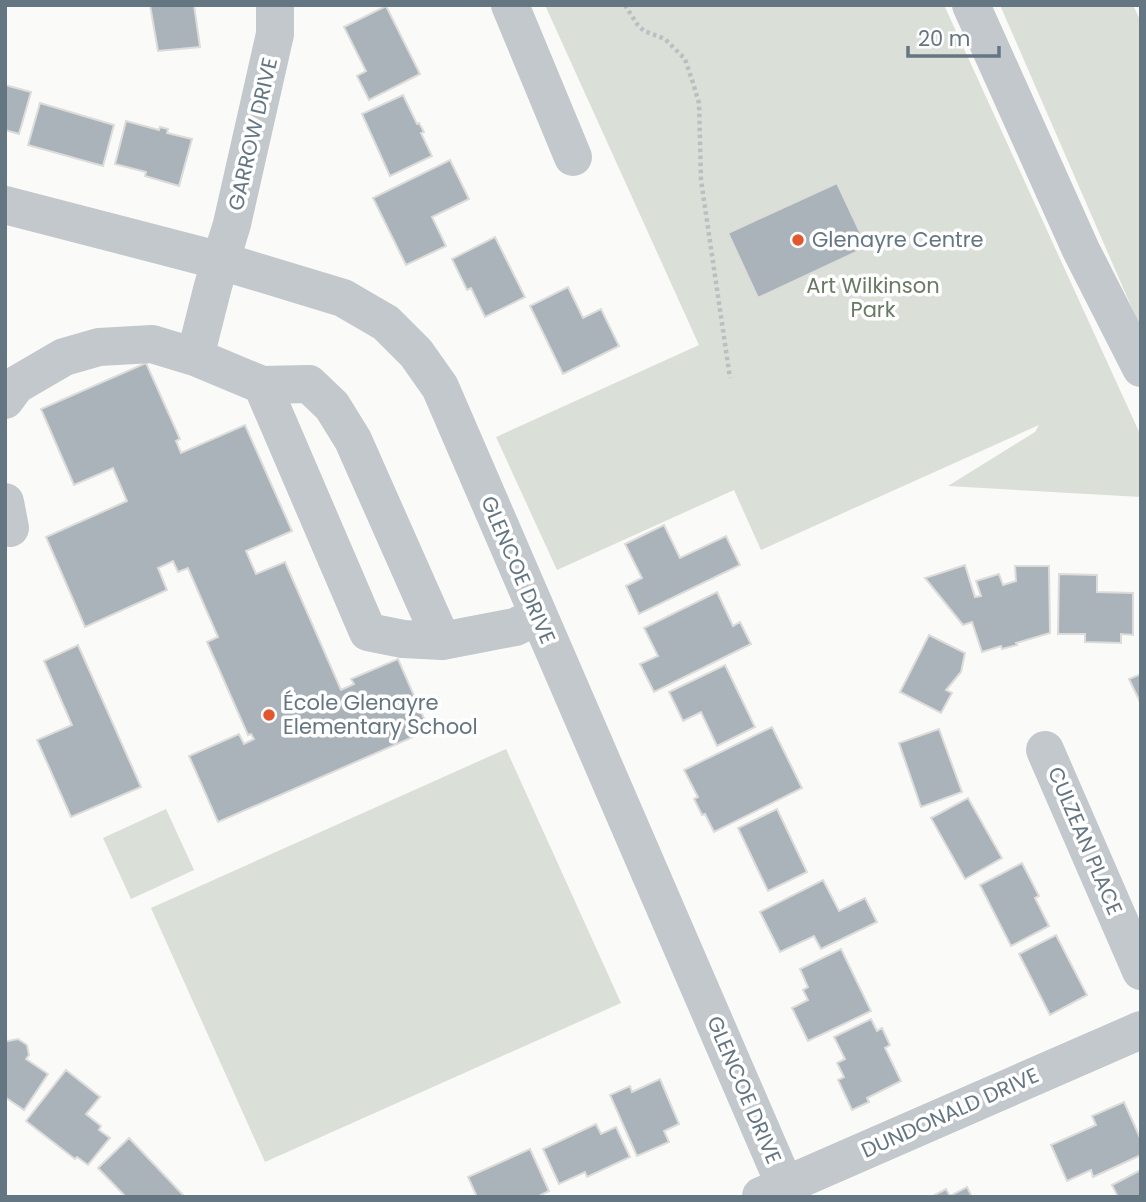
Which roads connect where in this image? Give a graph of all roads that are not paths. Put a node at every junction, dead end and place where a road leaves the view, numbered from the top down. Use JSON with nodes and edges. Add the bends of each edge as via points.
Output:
{"nodes":[{"id":1,"x":275,"y":5,"type":"edge"},
{"id":2,"x":510,"y":5,"type":"edge"},
{"id":3,"x":971,"y":5,"type":"edge"},
{"id":4,"x":573,"y":157,"type":"dead end"},
{"id":5,"x":5,"y":205,"type":"edge"},
{"id":6,"x":221,"y":261,"type":"junction"},
{"id":7,"x":195,"y":357,"type":"junction"},
{"id":8,"x":1141,"y":368,"type":"edge"},
{"id":9,"x":262,"y":385,"type":"junction"},
{"id":10,"x":5,"y":400,"type":"edge"},
{"id":11,"x":538,"y":616,"type":"junction"},
{"id":12,"x":442,"y":641,"type":"junction"},
{"id":13,"x":1045,"y":750,"type":"dead end"},
{"id":14,"x":1141,"y":971,"type":"edge"},
{"id":15,"x":1141,"y":1030,"type":"edge"},
{"id":16,"x":778,"y":1193,"type":"edge"}],
"edges":[{"from":1,"to":6,"type":"street","name":"GARROW DRIVE","via":[[275,34]]},
{"from":2,"to":4,"type":"street"},
{"from":3,"to":8,"type":"street","via":[[1081,250]]},
{"from":5,"to":6,"type":"street","name":"GLENCOE DRIVE"},
{"from":6,"to":7,"type":"street","name":"GARROW DRIVE"},
{"from":6,"to":11,"type":"street","name":"GLENCOE DRIVE","via":[[343,298],[386,323],[416,353],[440,387]]},
{"from":7,"to":9,"type":"street"},
{"from":7,"to":10,"type":"street","via":[[152,344],[99,346],[64,357],[16,385]]},
{"from":9,"to":12,"type":"street","via":[[309,384],[332,406],[353,440]]},
{"from":9,"to":12,"type":"street","via":[[368,632]]},
{"from":11,"to":12,"type":"street","via":[[515,627]]},
{"from":11,"to":16,"type":"street","name":"GLENCOE DRIVE"},
{"from":13,"to":14,"type":"street","name":"CULZEAN PLACE"},
{"from":15,"to":16,"type":"street","name":"DUNDONALD DRIVE"}]}
